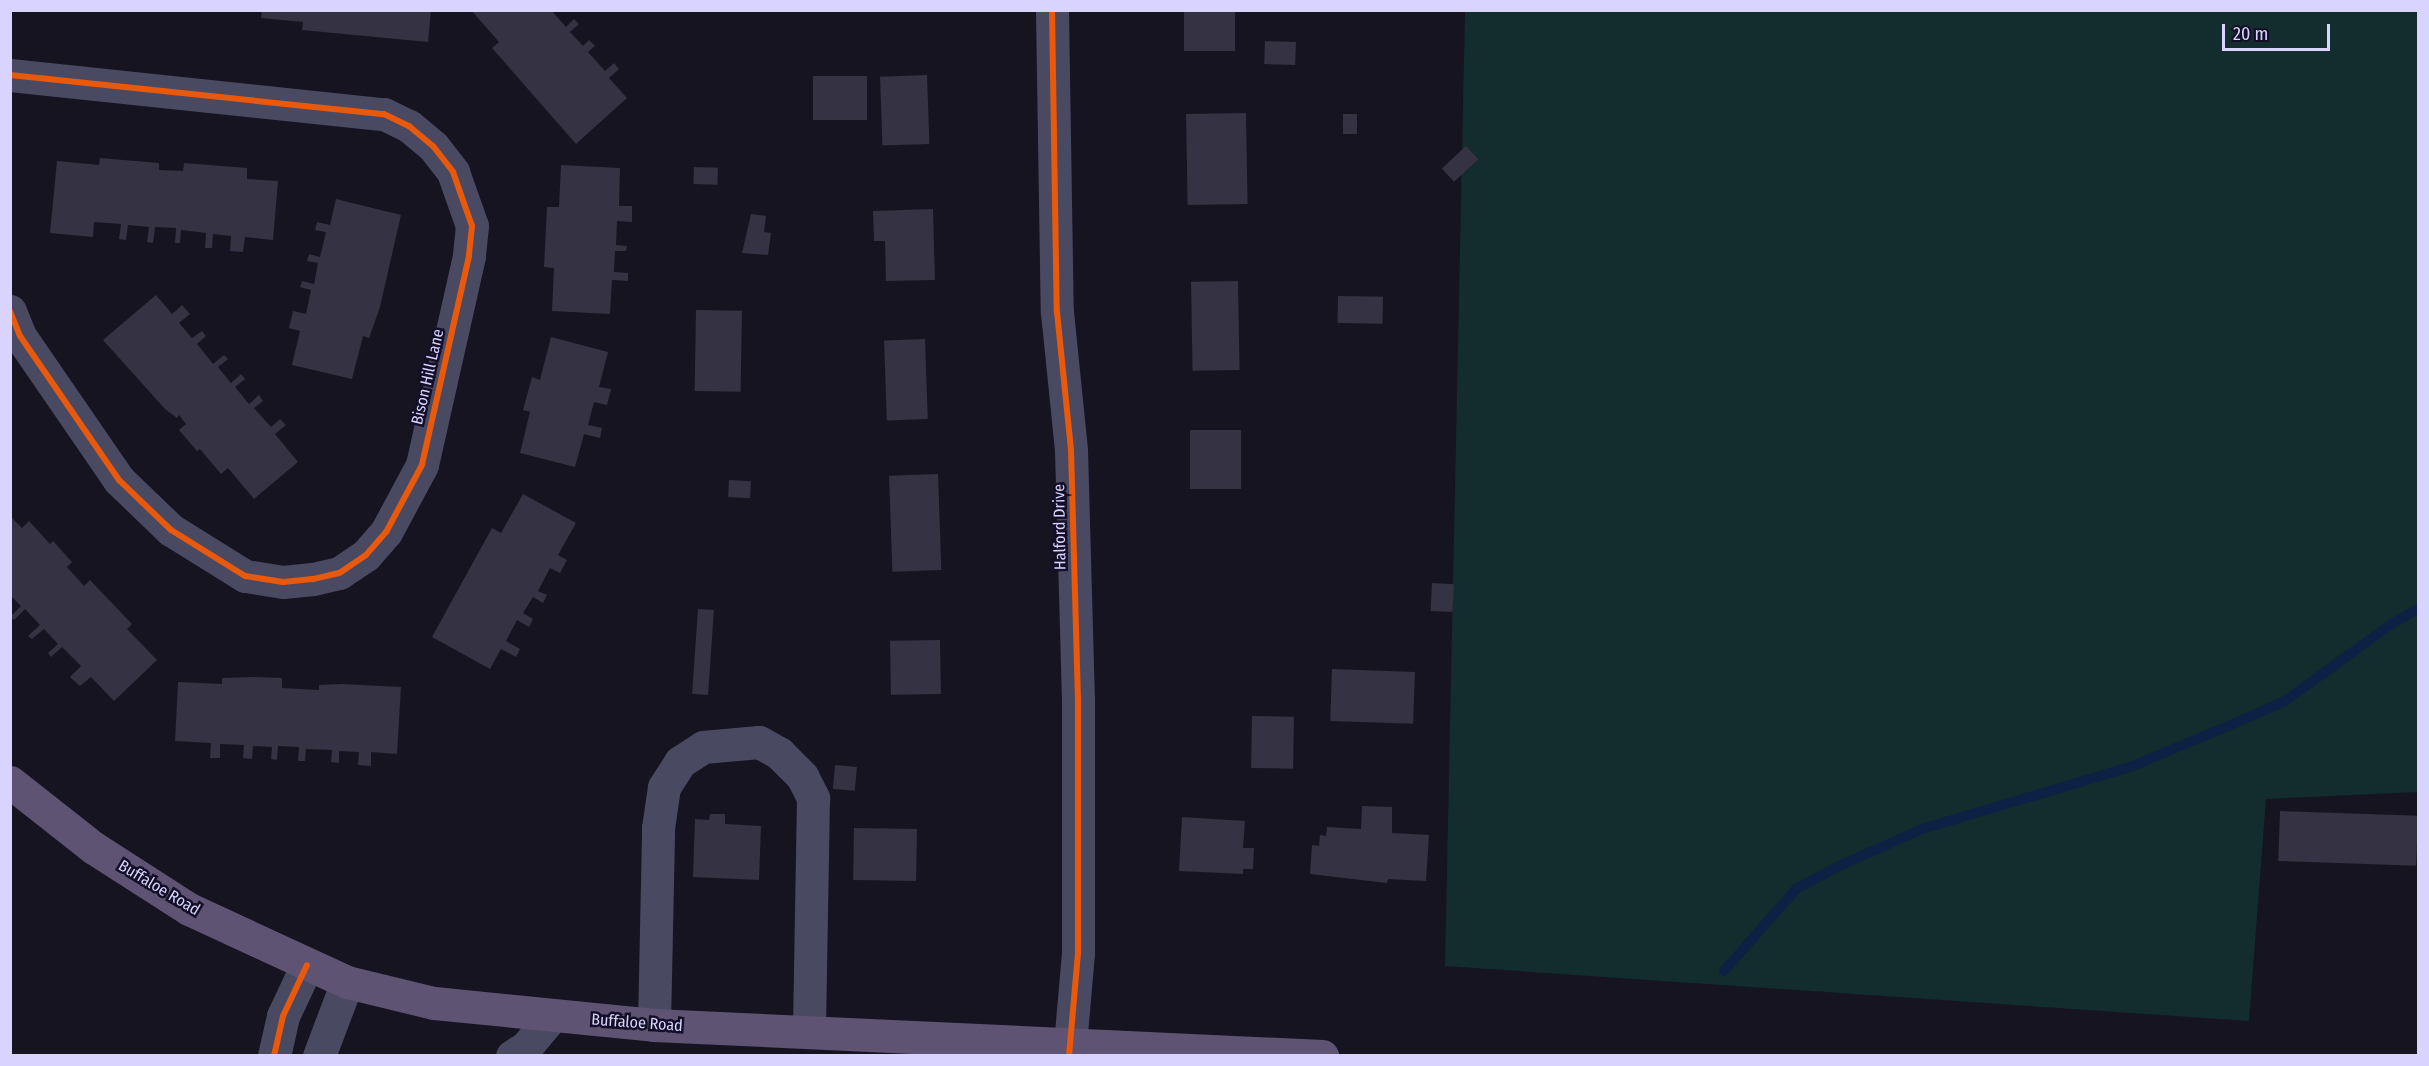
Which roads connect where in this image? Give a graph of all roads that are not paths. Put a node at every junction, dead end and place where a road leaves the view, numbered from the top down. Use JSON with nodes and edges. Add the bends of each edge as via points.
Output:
{"nodes":[{"id":1,"x":1052,"y":10,"type":"edge"},
{"id":2,"x":10,"y":75,"type":"edge"},
{"id":3,"x":10,"y":311,"type":"edge"},
{"id":4,"x":10,"y":782,"type":"edge"},
{"id":5,"x":307,"y":965,"type":"junction"},
{"id":6,"x":347,"y":982,"type":"junction"},
{"id":7,"x":551,"y":1017,"type":"junction"},
{"id":8,"x":654,"y":1025,"type":"junction"},
{"id":9,"x":809,"y":1032,"type":"junction"},
{"id":10,"x":1069,"y":1050,"type":"edge"},
{"id":11,"x":274,"y":1056,"type":"edge"},
{"id":12,"x":319,"y":1056,"type":"edge"},
{"id":13,"x":512,"y":1056,"type":"edge"},
{"id":14,"x":1322,"y":1056,"type":"edge"}],
"edges":[{"from":1,"to":10,"type":"street","name":"Halford Drive","via":[[1057,312],[1071,450],[1078,699],[1078,953]]},
{"from":2,"to":3,"type":"street","name":"Bison Hill Lane","via":[[384,114],[409,126],[433,146],[453,172],[472,226],[469,256],[422,465],[387,532],[366,555],[339,573],[312,579],[283,582],[245,576],[171,530],[119,480],[20,336]]},
{"from":4,"to":5,"type":"main road","name":"Buffaloe Road","via":[[94,848],[189,909]]},
{"from":5,"to":6,"type":"main road","name":"Buffaloe Road"},
{"from":5,"to":11,"type":"street","via":[[283,1016]]},
{"from":6,"to":7,"type":"main road","name":"Buffaloe Road","via":[[434,1003]]},
{"from":6,"to":12,"type":"street"},
{"from":7,"to":8,"type":"main road","name":"Buffaloe Road"},
{"from":7,"to":13,"type":"street","via":[[526,1047]]},
{"from":8,"to":9,"type":"main road","name":"Buffaloe Road"},
{"from":8,"to":9,"type":"street","via":[[658,828],[664,787],[680,762],[703,747],[759,742],[779,753],[802,776],[813,798]]},
{"from":9,"to":10,"type":"main road","name":"Buffaloe Road"},
{"from":10,"to":14,"type":"main road","name":"Buffaloe Road"}]}
